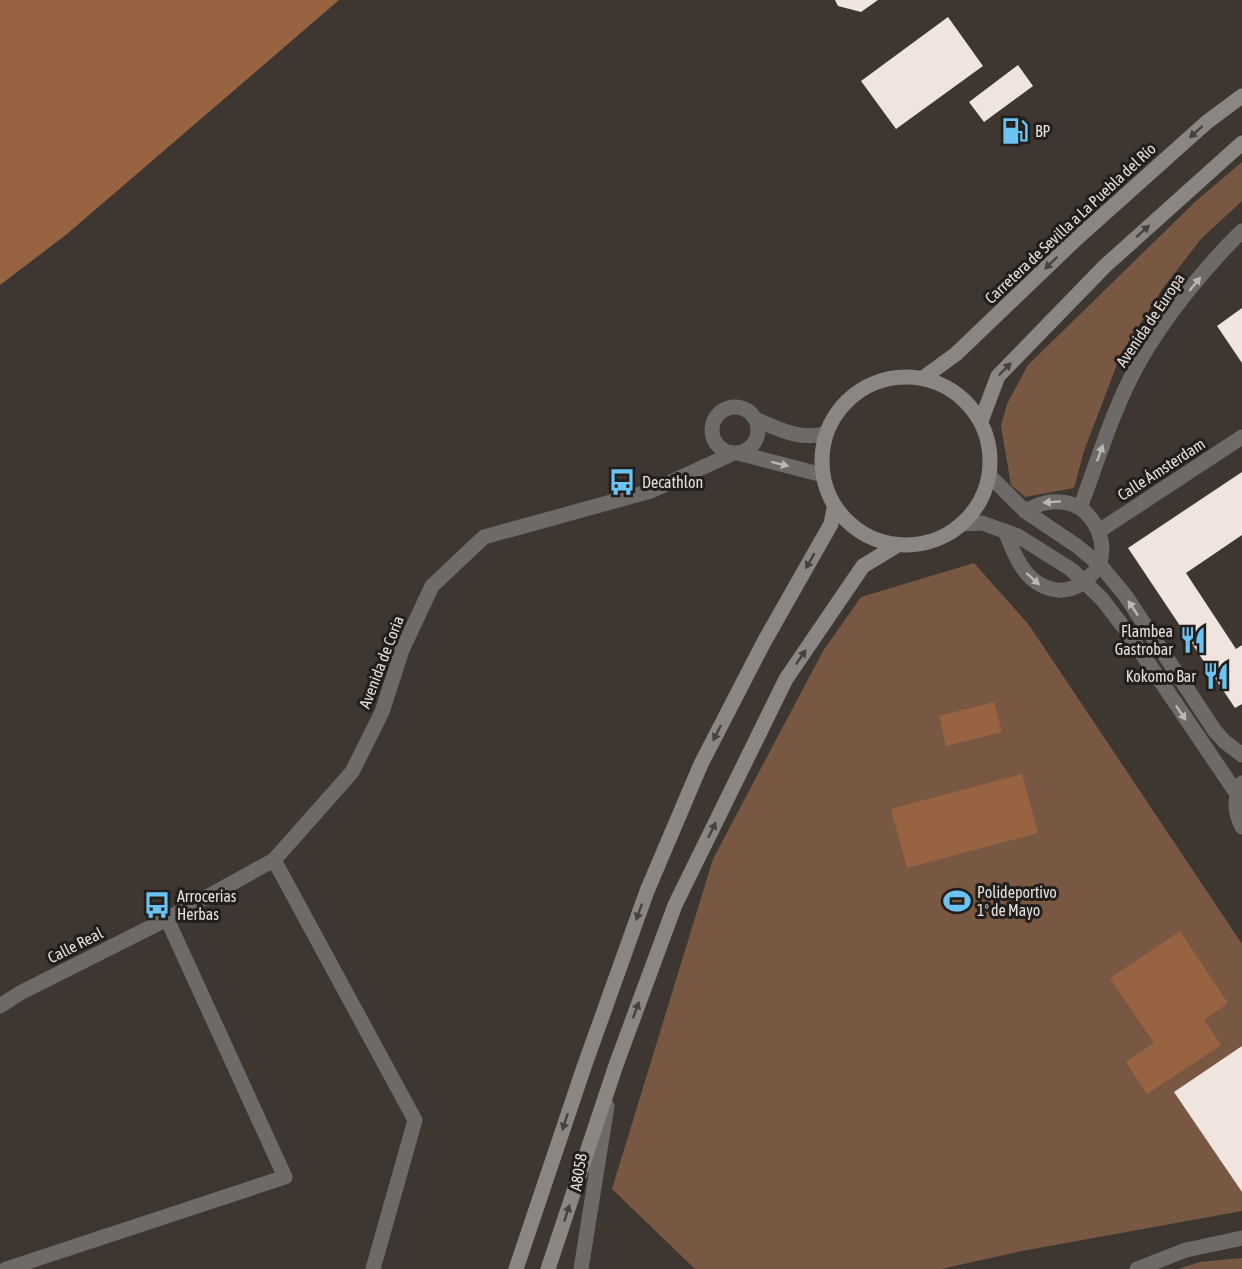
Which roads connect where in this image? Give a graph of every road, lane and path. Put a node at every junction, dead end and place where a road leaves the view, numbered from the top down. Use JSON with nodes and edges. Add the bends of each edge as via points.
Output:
{"nodes":[{"id":1,"x":1242,"y":96,"type":"edge"},
{"id":2,"x":1242,"y":142,"type":"edge"},
{"id":3,"x":1242,"y":231,"type":"edge"},
{"id":4,"x":923,"y":378,"type":"junction"},
{"id":5,"x":755,"y":418,"type":"junction"},
{"id":6,"x":981,"y":422,"type":"junction"},
{"id":7,"x":825,"y":434,"type":"junction"},
{"id":8,"x":1242,"y":437,"type":"edge"},
{"id":9,"x":736,"y":453,"type":"junction"},
{"id":10,"x":823,"y":475,"type":"junction"},
{"id":11,"x":990,"y":476,"type":"junction"},
{"id":12,"x":1080,"y":508,"type":"junction"},
{"id":13,"x":834,"y":509,"type":"junction"},
{"id":14,"x":1025,"y":512,"type":"junction"},
{"id":15,"x":962,"y":525,"type":"junction"},
{"id":16,"x":1005,"y":531,"type":"junction"},
{"id":17,"x":1099,"y":531,"type":"junction"},
{"id":18,"x":896,"y":546,"type":"junction"},
{"id":19,"x":1100,"y":565,"type":"junction"},
{"id":20,"x":1084,"y":582,"type":"junction"},
{"id":21,"x":1242,"y":755,"type":"edge"},
{"id":22,"x":1239,"y":789,"type":"edge"},
{"id":23,"x":1242,"y":827,"type":"edge"},
{"id":24,"x":274,"y":860,"type":"junction"},
{"id":25,"x":167,"y":919,"type":"junction"},
{"id":26,"x":0,"y":1006,"type":"edge"},
{"id":27,"x":611,"y":1081,"type":"junction"},
{"id":28,"x":1242,"y":1238,"type":"edge"},
{"id":29,"x":6,"y":1269,"type":"edge"},
{"id":30,"x":373,"y":1269,"type":"edge"},
{"id":31,"x":516,"y":1269,"type":"edge"},
{"id":32,"x":548,"y":1269,"type":"edge"},
{"id":33,"x":581,"y":1269,"type":"edge"},
{"id":34,"x":1137,"y":1269,"type":"edge"}],
"edges":[{"from":1,"to":4,"type":"main road","name":"Carretera de Sevilla a La Puebla del Río","one_way":true,"via":[[1207,122],[1074,241],[956,354]]},
{"from":6,"to":2,"type":"main road","one_way":true,"via":[[998,376],[1105,266]]},
{"from":12,"to":3,"type":"street","name":"Avenida de Europa","one_way":true,"via":[[1113,416],[1138,363],[1194,285]]},
{"from":4,"to":6,"type":"main road","via":[[946,386],[966,401]]},
{"from":4,"to":7,"type":"main road","via":[[898,376],[874,382],[853,394],[836,412]]},
{"from":5,"to":7,"type":"street","via":[[792,434]]},
{"from":5,"to":9,"type":"street","via":[[756,440],[749,449]]},
{"from":5,"to":9,"type":"street","via":[[739,407],[717,415],[712,434],[716,444]]},
{"from":6,"to":11,"type":"main road","via":[[990,448]]},
{"from":7,"to":10,"type":"main road"},
{"from":8,"to":17,"type":"street","name":"Calle Ámsterdam"},
{"from":9,"to":10,"type":"street","one_way":true},
{"from":9,"to":24,"type":"street","name":"Avenida de Coria","via":[[651,491],[484,537],[432,586],[402,650],[382,712],[352,772]]},
{"from":10,"to":13,"type":"main road"},
{"from":11,"to":14,"type":"street"},
{"from":11,"to":15,"type":"main road","via":[[980,503]]},
{"from":12,"to":14,"type":"street","one_way":true,"via":[[1062,502],[1043,502]]},
{"from":12,"to":17,"type":"street"},
{"from":13,"to":18,"type":"main road","via":[[870,537]]},
{"from":13,"to":31,"type":"main road","one_way":true,"via":[[831,524],[701,764],[647,891]]},
{"from":14,"to":19,"type":"street"},
{"from":15,"to":16,"type":"street","via":[[981,522]]},
{"from":15,"to":18,"type":"main road","via":[[941,538]]},
{"from":16,"to":20,"type":"street","via":[[1063,564]]},
{"from":16,"to":20,"type":"street","one_way":true,"via":[[1015,557],[1037,585],[1060,591]]},
{"from":17,"to":19,"type":"street"},
{"from":27,"to":18,"type":"main road","one_way":true,"via":[[675,905],[786,679],[863,566]]},
{"from":19,"to":20,"type":"street"},
{"from":21,"to":19,"type":"street","one_way":true,"via":[[1215,731],[1125,595]]},
{"from":20,"to":22,"type":"street","one_way":true,"via":[[1128,633]]},
{"from":22,"to":23,"type":"street","via":[[1235,808]]},
{"from":24,"to":25,"type":"street","name":"Avenida de Coria"},
{"from":24,"to":30,"type":"street","via":[[415,1120]]},
{"from":25,"to":26,"type":"street","name":"Calle Real"},
{"from":25,"to":29,"type":"street","via":[[285,1177]]},
{"from":32,"to":27,"type":"main road","one_way":true},
{"from":27,"to":33,"type":"street","name":"A8058"},
{"from":28,"to":34,"type":"street","via":[[1186,1250]]}]}
